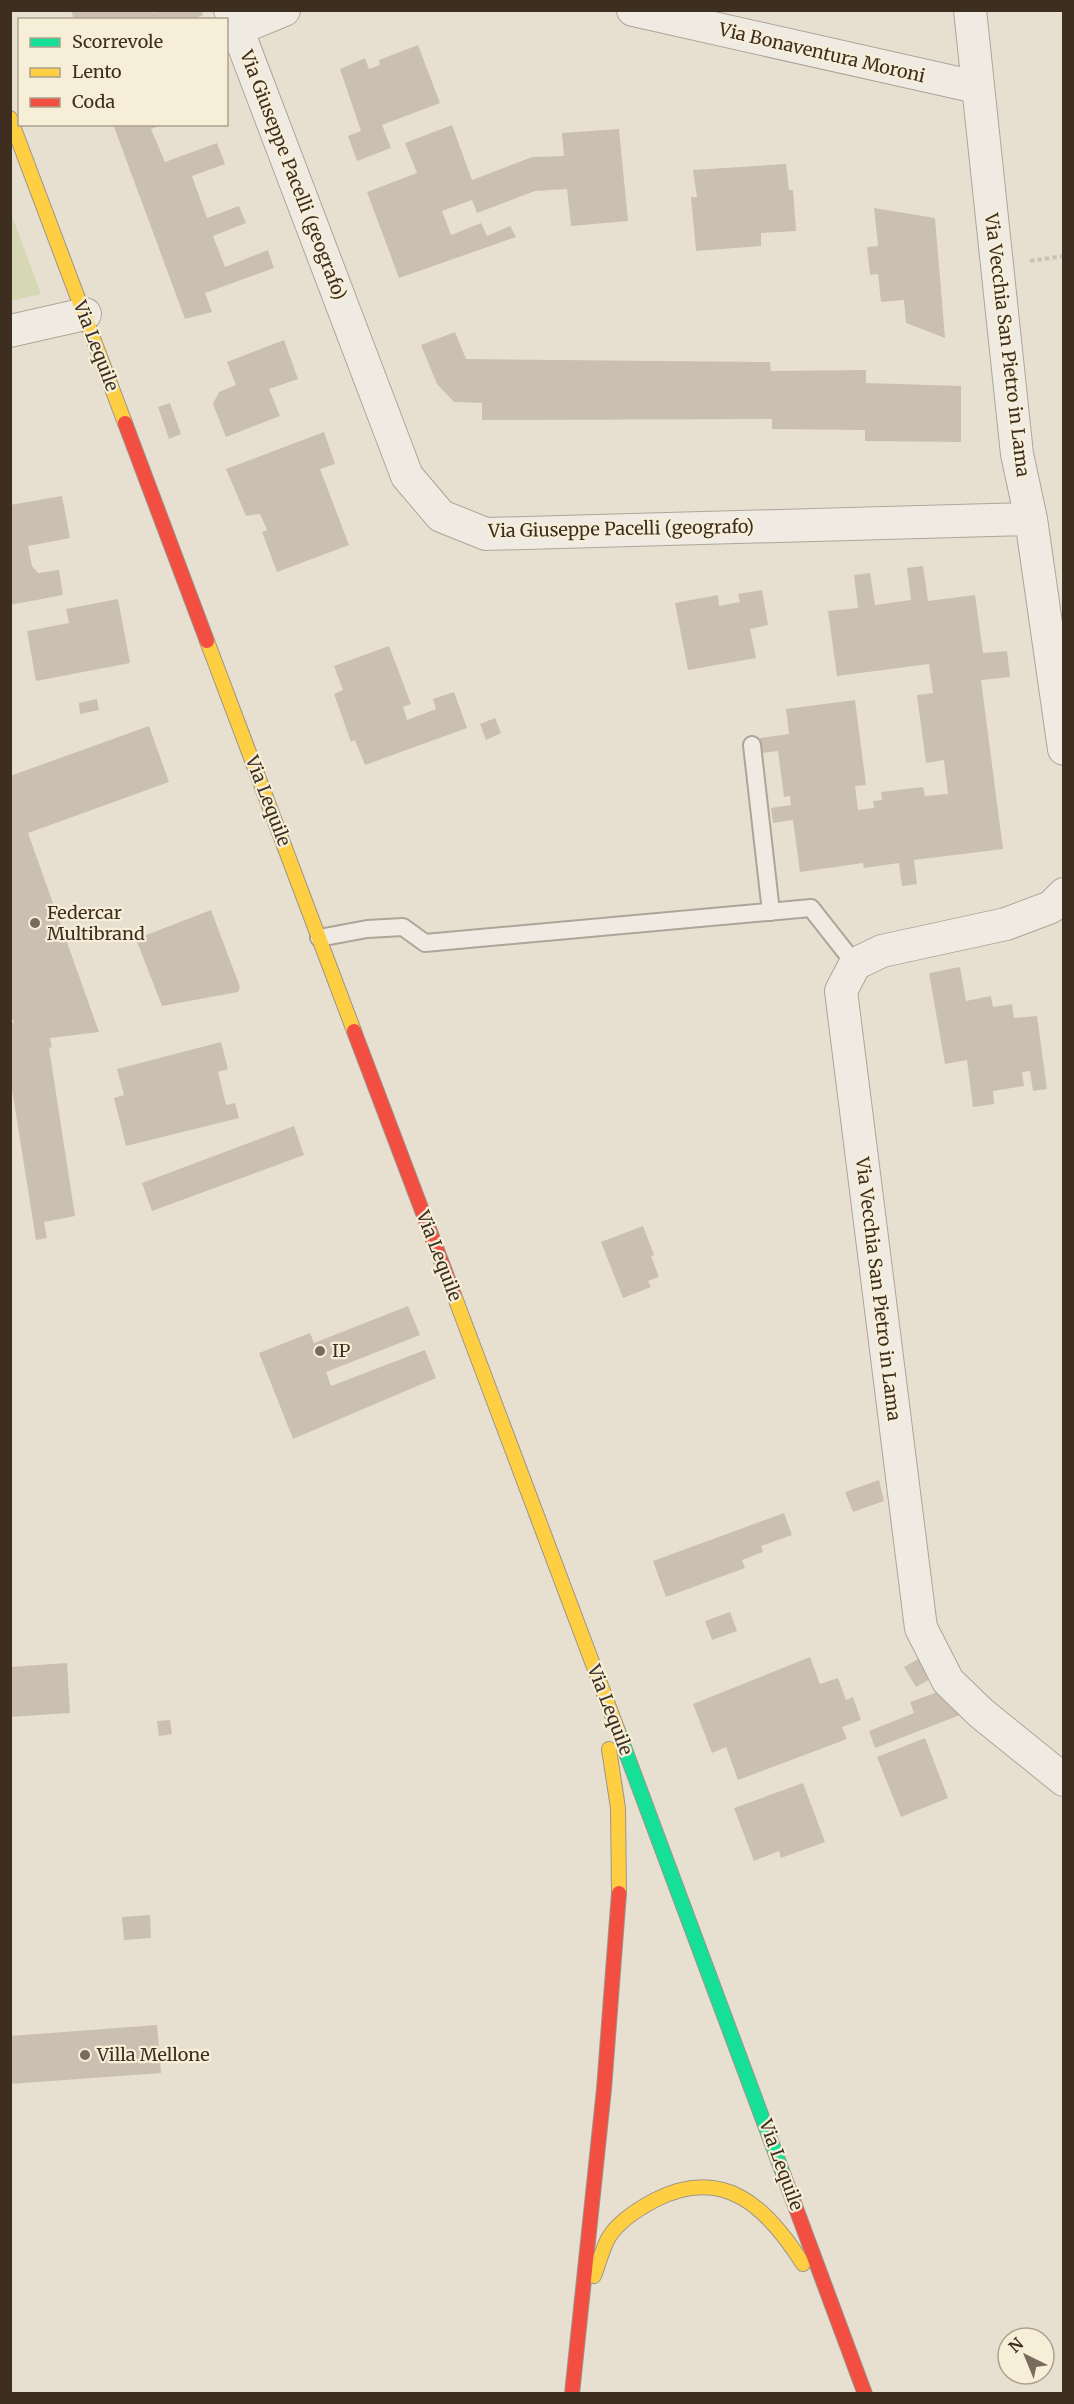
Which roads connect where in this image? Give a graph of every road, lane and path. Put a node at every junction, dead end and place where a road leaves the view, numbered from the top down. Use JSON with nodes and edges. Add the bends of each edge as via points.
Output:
{"nodes":[{"id":1,"x":284,"y":10,"type":"edge"},
{"id":2,"x":633,"y":10,"type":"edge"},
{"id":3,"x":970,"y":10,"type":"edge"},
{"id":4,"x":231,"y":24,"type":"edge"},
{"id":5,"x":976,"y":87,"type":"junction"},
{"id":6,"x":10,"y":117,"type":"edge"},
{"id":7,"x":84,"y":314,"type":"junction"},
{"id":8,"x":10,"y":332,"type":"edge"},
{"id":9,"x":1031,"y":519,"type":"junction"},
{"id":10,"x":752,"y":745,"type":"dead end"},
{"id":11,"x":1064,"y":749,"type":"edge"},
{"id":12,"x":1064,"y":894,"type":"edge"},
{"id":13,"x":771,"y":912,"type":"junction"},
{"id":14,"x":319,"y":938,"type":"junction"},
{"id":15,"x":855,"y":963,"type":"junction"},
{"id":16,"x":573,"y":1611,"type":"junction"},
{"id":17,"x":1064,"y":1780,"type":"edge"},
{"id":18,"x":579,"y":2314,"type":"junction"},
{"id":19,"x":837,"y":2324,"type":"junction"},
{"id":20,"x":572,"y":2394,"type":"edge"},
{"id":21,"x":865,"y":2394,"type":"edge"}],
"edges":[{"from":1,"to":4,"type":"street"},
{"from":2,"to":5,"type":"street","name":"Via Bonaventura Moroni"},
{"from":3,"to":5,"type":"street","name":"Via Vecchia San Pietro in Lama"},
{"from":4,"to":9,"type":"street","name":"Via Giuseppe Pacelli (geografo)","via":[[407,476],[441,516],[486,534]]},
{"from":5,"to":9,"type":"street","name":"Via Vecchia San Pietro in Lama","via":[[1017,454]]},
{"from":6,"to":7,"type":"main road","name":"Via Lequile"},
{"from":7,"to":8,"type":"street"},
{"from":7,"to":14,"type":"main road","name":"Via Lequile"},
{"from":9,"to":11,"type":"street","name":"Via Vecchia San Pietro in Lama"},
{"from":10,"to":13,"type":"lane"},
{"from":12,"to":15,"type":"street","via":[[1051,907],[1006,924],[882,951]]},
{"from":13,"to":14,"type":"lane","via":[[425,943],[403,927]]},
{"from":13,"to":15,"type":"lane","via":[[812,908]]},
{"from":14,"to":16,"type":"main road","name":"Via Lequile"},
{"from":15,"to":17,"type":"street","name":"Via Vecchia San Pietro in Lama","via":[[841,991],[921,1629],[948,1681]]},
{"from":16,"to":18,"type":"main road","via":[[609,1752],[620,1836],[618,1923],[605,2096]]},
{"from":16,"to":19,"type":"main road","name":"Via Lequile","via":[[744,2062]]},
{"from":18,"to":19,"type":"main road","via":[[609,2237],[632,2214],[667,2191],[695,2184],[724,2188],[758,2206],[789,2238]]},
{"from":18,"to":20,"type":"main road"},
{"from":19,"to":21,"type":"main road","name":"Via Lequile"}]}
